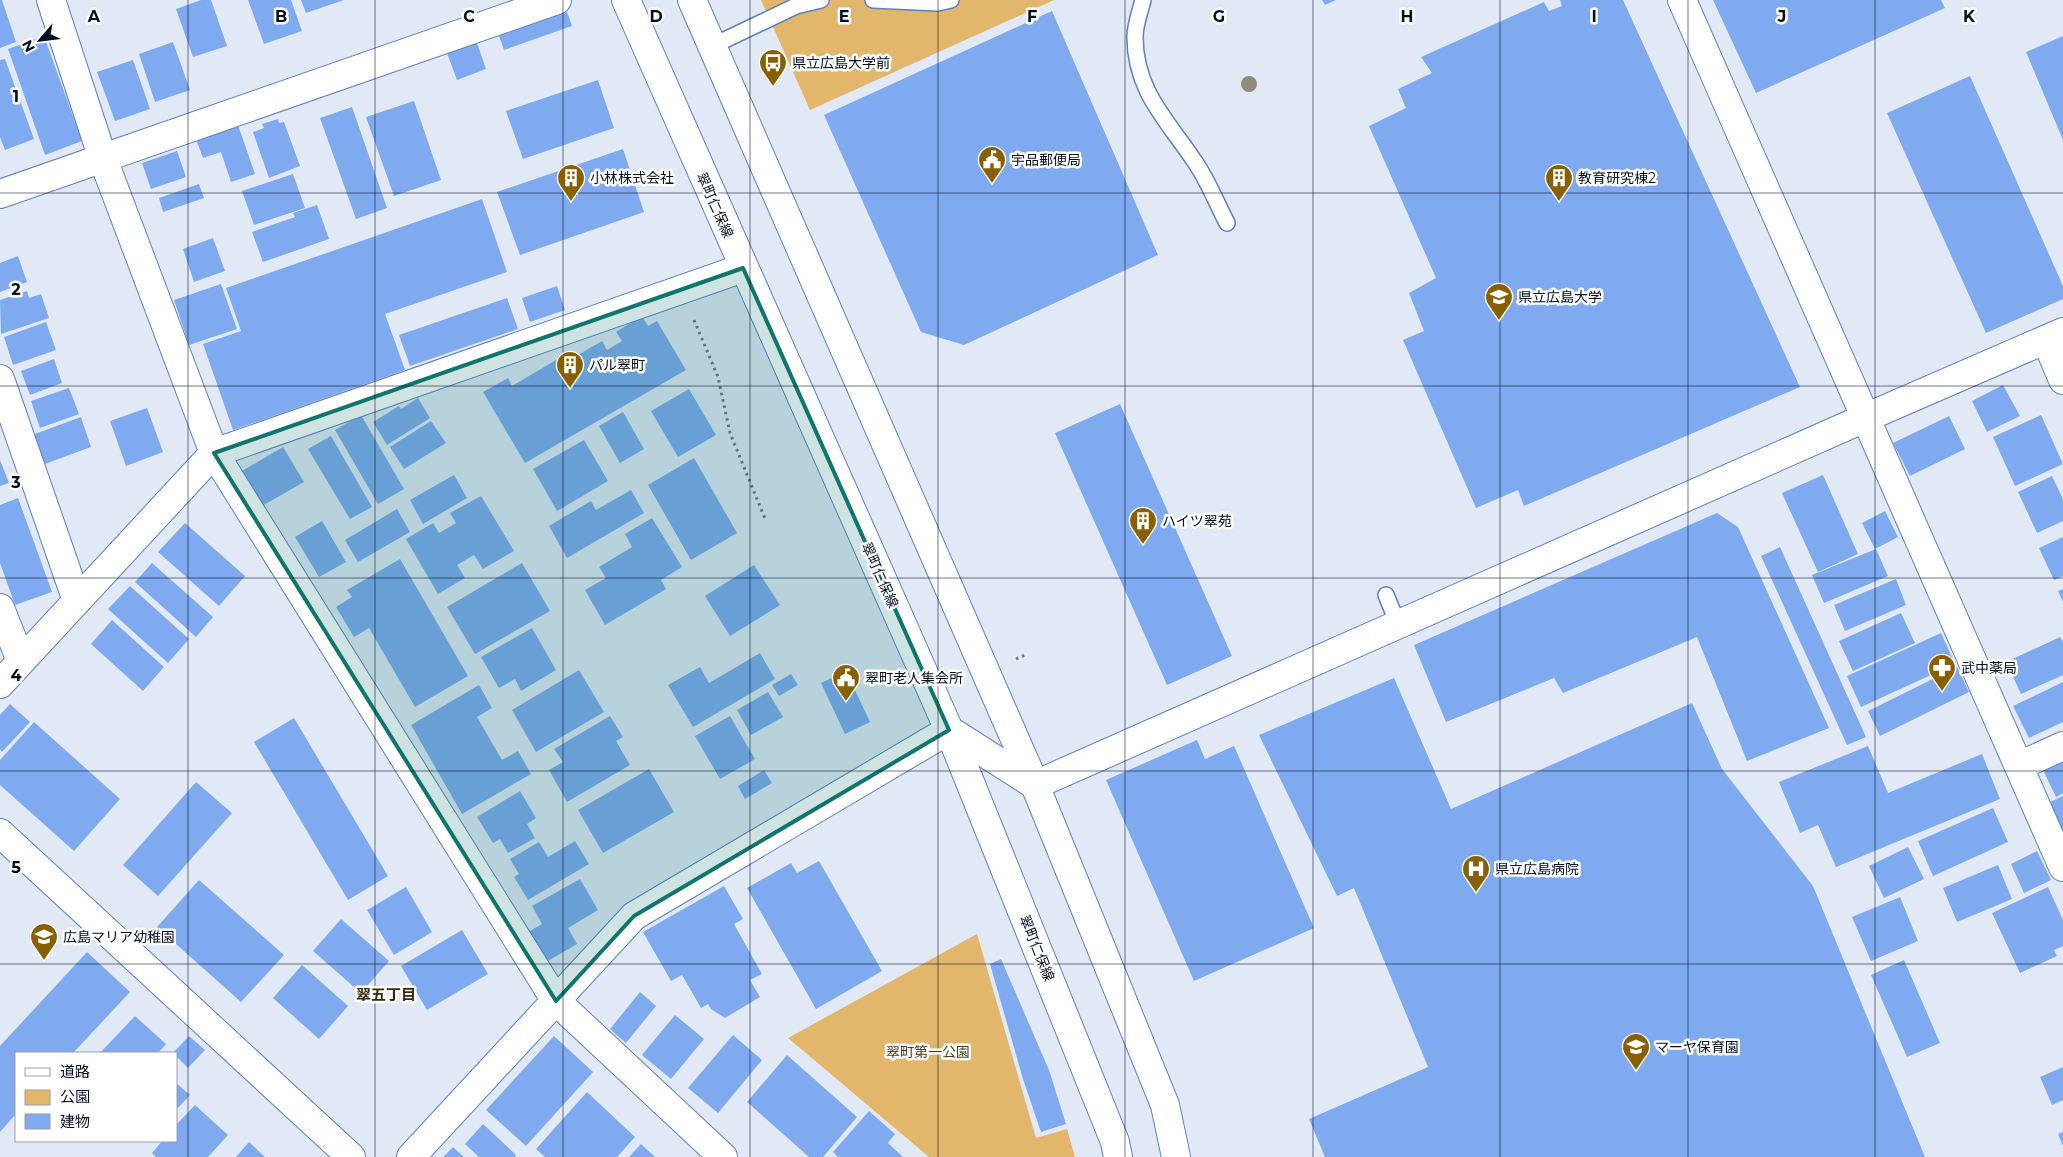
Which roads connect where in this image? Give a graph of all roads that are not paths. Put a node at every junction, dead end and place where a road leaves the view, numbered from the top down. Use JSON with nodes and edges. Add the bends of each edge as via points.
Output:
{"nodes":[{"id":1,"x":51,"y":0,"type":"edge"},
{"id":2,"x":557,"y":0,"type":"edge"},
{"id":3,"x":626,"y":0,"type":"edge"},
{"id":4,"x":692,"y":0,"type":"edge"},
{"id":5,"x":821,"y":0,"type":"edge"},
{"id":6,"x":873,"y":0,"type":"edge"},
{"id":7,"x":950,"y":0,"type":"edge"},
{"id":8,"x":1143,"y":0,"type":"edge"},
{"id":9,"x":1682,"y":0,"type":"edge"},
{"id":10,"x":712,"y":46,"type":"junction"},
{"id":11,"x":103,"y":159,"type":"junction"},
{"id":12,"x":0,"y":194,"type":"edge"},
{"id":13,"x":1227,"y":223,"type":"dead end"},
{"id":14,"x":743,"y":268,"type":"junction"},
{"id":15,"x":2054,"y":336,"type":"edge"},
{"id":16,"x":0,"y":379,"type":"edge"},
{"id":17,"x":2063,"y":380,"type":"edge"},
{"id":18,"x":1866,"y":418,"type":"junction"},
{"id":19,"x":214,"y":453,"type":"junction"},
{"id":20,"x":1386,"y":595,"type":"dead end"},
{"id":21,"x":77,"y":601,"type":"junction"},
{"id":22,"x":0,"y":608,"type":"edge"},
{"id":23,"x":1398,"y":624,"type":"junction"},
{"id":24,"x":21,"y":661,"type":"junction"},
{"id":25,"x":0,"y":684,"type":"edge"},
{"id":26,"x":949,"y":730,"type":"junction"},
{"id":27,"x":2063,"y":746,"type":"edge"},
{"id":28,"x":2019,"y":766,"type":"junction"},
{"id":29,"x":1035,"y":785,"type":"junction"},
{"id":30,"x":0,"y":833,"type":"edge"},
{"id":31,"x":2063,"y":867,"type":"edge"},
{"id":32,"x":556,"y":1002,"type":"junction"},
{"id":33,"x":351,"y":1157,"type":"edge"},
{"id":34,"x":411,"y":1157,"type":"edge"},
{"id":35,"x":723,"y":1157,"type":"edge"},
{"id":36,"x":1118,"y":1157,"type":"edge"},
{"id":37,"x":1176,"y":1157,"type":"edge"}],
"edges":[{"from":1,"to":11,"type":"street"},
{"from":2,"to":11,"type":"street"},
{"from":3,"to":14,"type":"street","name":"翠町仁保線"},
{"from":4,"to":10,"type":"street"},
{"from":5,"to":10,"type":"lane","via":[[796,6]]},
{"from":6,"to":7,"type":"lane"},
{"from":8,"to":13,"type":"lane","via":[[1135,36],[1138,70],[1152,99],[1194,160]]},
{"from":9,"to":18,"type":"street"},
{"from":10,"to":29,"type":"street"},
{"from":11,"to":12,"type":"street"},
{"from":11,"to":19,"type":"street"},
{"from":14,"to":19,"type":"street"},
{"from":14,"to":26,"type":"street","name":"翠町仁保線"},
{"from":15,"to":17,"type":"street"},
{"from":15,"to":18,"type":"street"},
{"from":16,"to":21,"type":"street"},
{"from":18,"to":23,"type":"street"},
{"from":18,"to":28,"type":"street"},
{"from":19,"to":21,"type":"street"},
{"from":19,"to":32,"type":"street"},
{"from":20,"to":23,"type":"lane"},
{"from":21,"to":24,"type":"street"},
{"from":22,"to":24,"type":"street"},
{"from":23,"to":29,"type":"street"},
{"from":24,"to":25,"type":"street"},
{"from":26,"to":29,"type":"street"},
{"from":26,"to":32,"type":"street","via":[[634,916]]},
{"from":26,"to":36,"type":"street","name":"翠町仁保線","via":[[1115,1142]]},
{"from":27,"to":28,"type":"street"},
{"from":28,"to":31,"type":"street"},
{"from":29,"to":37,"type":"street","via":[[1165,1105]]},
{"from":30,"to":33,"type":"street"},
{"from":32,"to":34,"type":"street"},
{"from":32,"to":35,"type":"street"}]}
